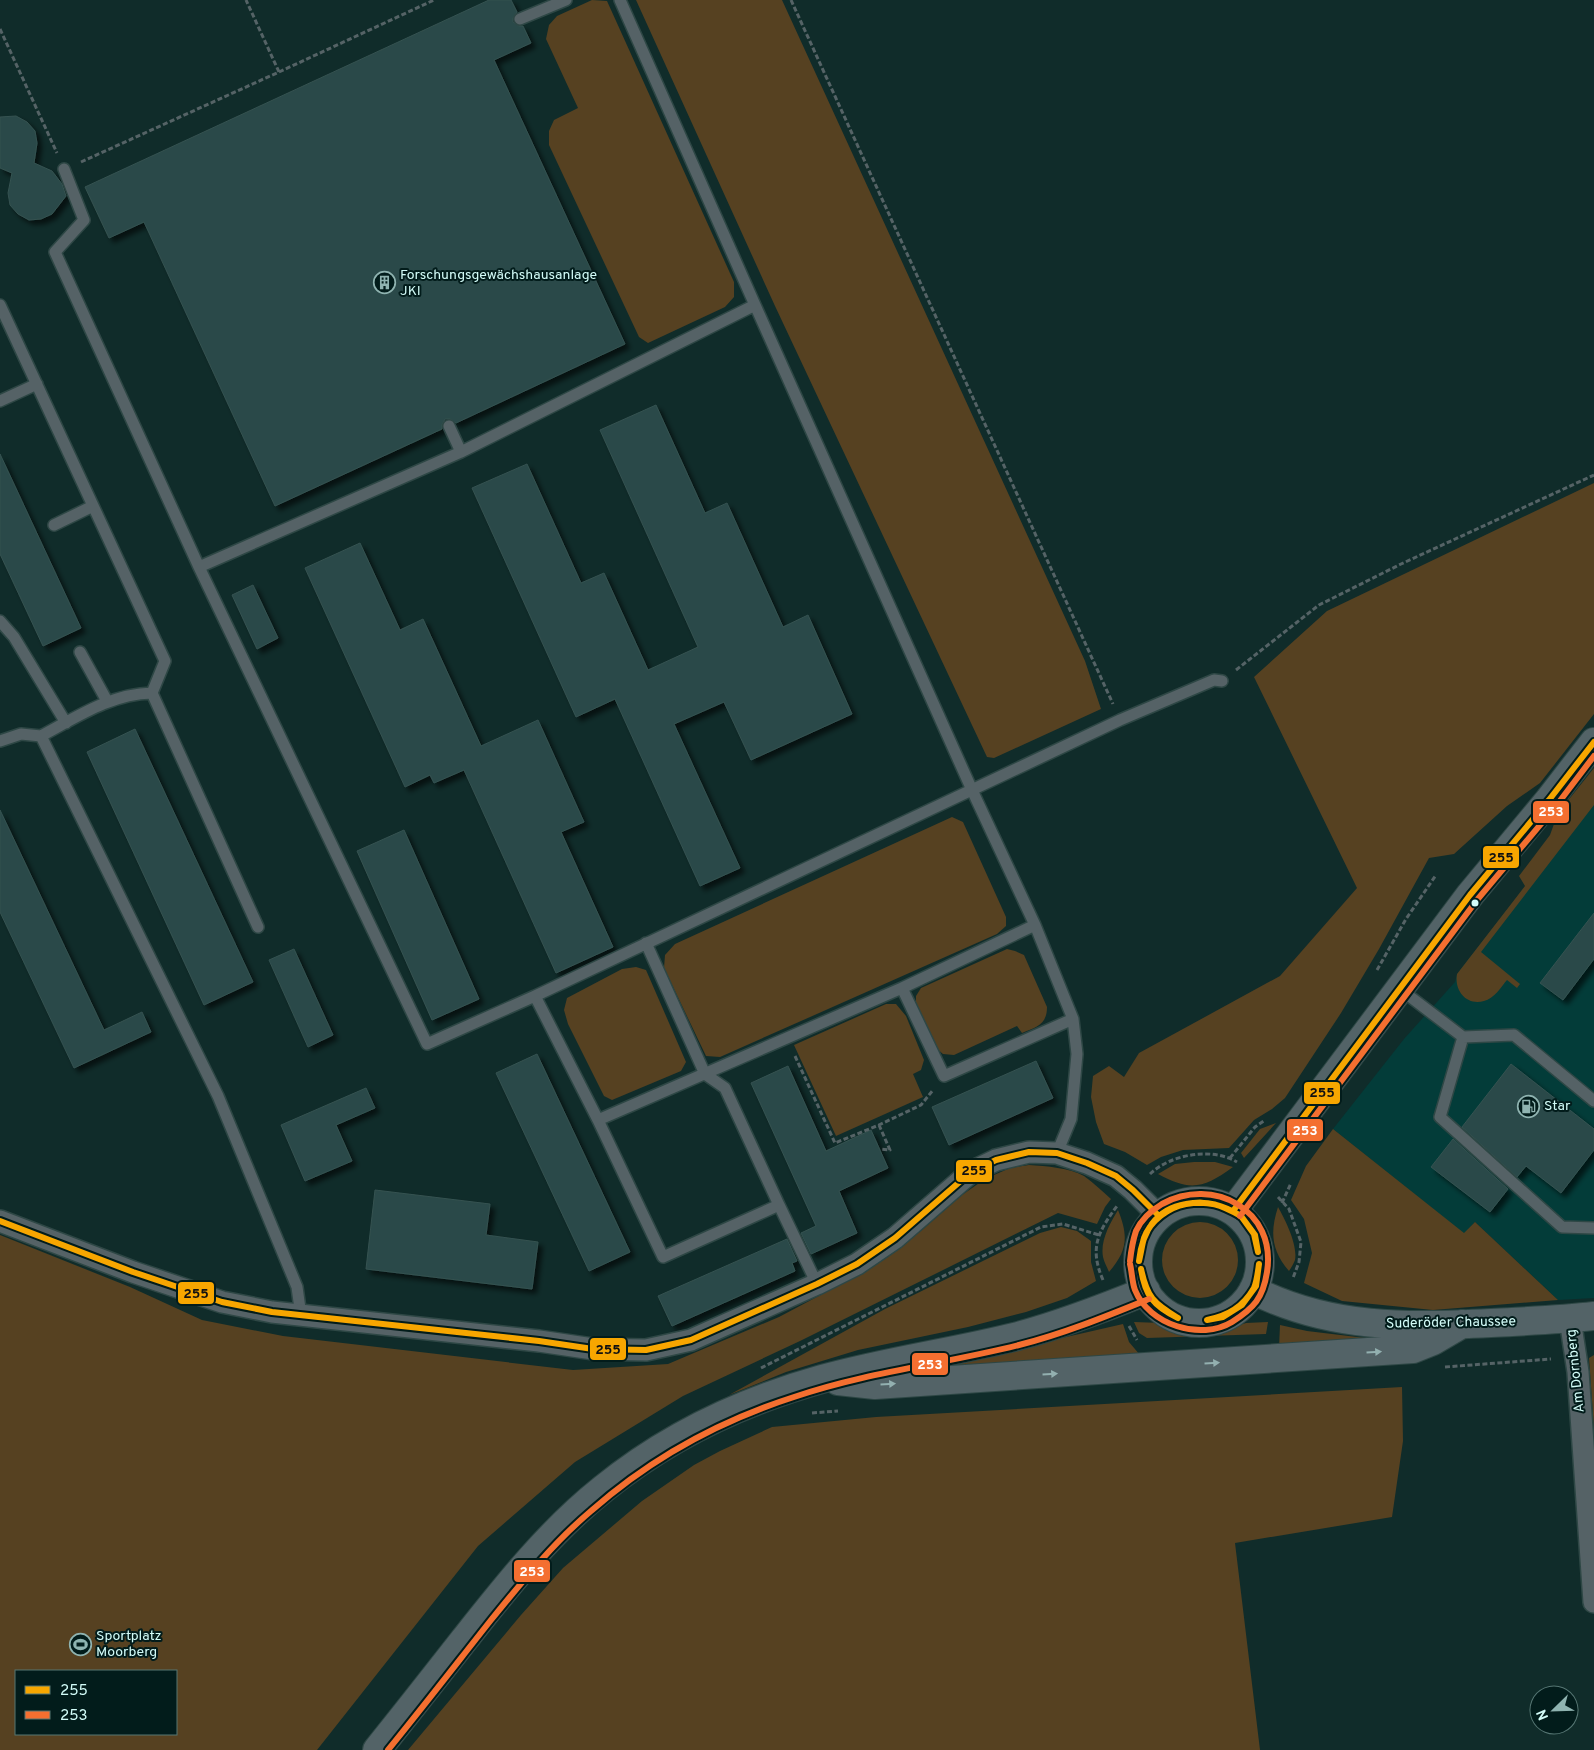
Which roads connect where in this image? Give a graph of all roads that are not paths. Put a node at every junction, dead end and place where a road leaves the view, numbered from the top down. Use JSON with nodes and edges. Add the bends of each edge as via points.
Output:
{"nodes":[{"id":1,"x":566,"y":0,"type":"edge"},
{"id":2,"x":620,"y":0,"type":"edge"},
{"id":3,"x":520,"y":20,"type":"dead end"},
{"id":4,"x":64,"y":169,"type":"road end"},
{"id":5,"x":0,"y":305,"type":"edge"},
{"id":6,"x":755,"y":305,"type":"junction"},
{"id":7,"x":37,"y":384,"type":"junction"},
{"id":8,"x":0,"y":401,"type":"edge"},
{"id":9,"x":449,"y":426,"type":"dead end"},
{"id":10,"x":460,"y":452,"type":"junction"},
{"id":11,"x":93,"y":506,"type":"junction"},
{"id":12,"x":54,"y":524,"type":"dead end"},
{"id":13,"x":199,"y":567,"type":"junction"},
{"id":14,"x":0,"y":621,"type":"edge"},
{"id":15,"x":80,"y":652,"type":"dead end"},
{"id":16,"x":1222,"y":682,"type":"road end"},
{"id":17,"x":152,"y":693,"type":"junction"},
{"id":18,"x":108,"y":701,"type":"junction"},
{"id":19,"x":66,"y":723,"type":"junction"},
{"id":20,"x":41,"y":736,"type":"junction"},
{"id":21,"x":0,"y":741,"type":"edge"},
{"id":22,"x":1594,"y":742,"type":"edge"},
{"id":23,"x":972,"y":790,"type":"junction"},
{"id":24,"x":1035,"y":925,"type":"junction"},
{"id":25,"x":258,"y":928,"type":"dead end"},
{"id":26,"x":646,"y":943,"type":"junction"},
{"id":27,"x":902,"y":988,"type":"junction"},
{"id":28,"x":1400,"y":989,"type":"junction"},
{"id":29,"x":535,"y":996,"type":"junction"},
{"id":30,"x":1073,"y":1019,"type":"junction"},
{"id":31,"x":1462,"y":1037,"type":"junction"},
{"id":32,"x":705,"y":1074,"type":"junction"},
{"id":33,"x":1594,"y":1101,"type":"edge"},
{"id":34,"x":598,"y":1120,"type":"junction"},
{"id":35,"x":1057,"y":1153,"type":"junction"},
{"id":36,"x":779,"y":1205,"type":"junction"},
{"id":37,"x":1233,"y":1211,"type":"junction"},
{"id":38,"x":1160,"y":1216,"type":"junction"},
{"id":39,"x":0,"y":1221,"type":"edge"},
{"id":40,"x":1594,"y":1228,"type":"edge"},
{"id":41,"x":818,"y":1284,"type":"junction"},
{"id":42,"x":1146,"y":1290,"type":"junction"},
{"id":43,"x":1253,"y":1290,"type":"junction"},
{"id":44,"x":301,"y":1316,"type":"junction"},
{"id":45,"x":1582,"y":1318,"type":"edge"},
{"id":46,"x":1462,"y":1324,"type":"junction"},
{"id":47,"x":822,"y":1379,"type":"junction"},
{"id":48,"x":1594,"y":1602,"type":"edge"},
{"id":49,"x":377,"y":1750,"type":"edge"}],
"edges":[{"from":1,"to":3,"type":"lane"},
{"from":2,"to":6,"type":"lane"},
{"from":4,"to":13,"type":"lane","via":[[84,220],[55,252]]},
{"from":5,"to":7,"type":"lane"},
{"from":6,"to":10,"type":"lane"},
{"from":6,"to":23,"type":"lane"},
{"from":7,"to":8,"type":"lane"},
{"from":7,"to":11,"type":"lane"},
{"from":9,"to":10,"type":"lane"},
{"from":10,"to":13,"type":"lane"},
{"from":11,"to":12,"type":"lane"},
{"from":11,"to":17,"type":"lane","via":[[165,661]]},
{"from":13,"to":29,"type":"lane","via":[[427,1044]]},
{"from":14,"to":19,"type":"lane","via":[[14,637]]},
{"from":15,"to":18,"type":"lane"},
{"from":16,"to":23,"type":"lane","via":[[1214,680],[1120,720]]},
{"from":17,"to":18,"type":"lane"},
{"from":17,"to":25,"type":"lane"},
{"from":18,"to":19,"type":"lane"},
{"from":19,"to":20,"type":"lane"},
{"from":20,"to":21,"type":"lane","via":[[21,734]]},
{"from":20,"to":44,"type":"lane","via":[[218,1096],[297,1287]]},
{"from":22,"to":28,"type":"main road","via":[[1470,895]]},
{"from":23,"to":24,"type":"lane"},
{"from":23,"to":26,"type":"lane"},
{"from":24,"to":27,"type":"lane"},
{"from":24,"to":30,"type":"lane"},
{"from":26,"to":29,"type":"lane"},
{"from":26,"to":32,"type":"lane"},
{"from":27,"to":30,"type":"lane","via":[[944,1076]]},
{"from":27,"to":32,"type":"lane"},
{"from":28,"to":31,"type":"lane"},
{"from":28,"to":37,"type":"main road"},
{"from":29,"to":34,"type":"lane"},
{"from":30,"to":35,"type":"lane","via":[[1077,1054],[1071,1119]]},
{"from":31,"to":33,"type":"lane","via":[[1514,1035]]},
{"from":31,"to":40,"type":"lane","via":[[1440,1117],[1562,1227]]},
{"from":32,"to":34,"type":"lane"},
{"from":32,"to":36,"type":"lane","via":[[724,1088]]},
{"from":34,"to":36,"type":"lane","via":[[663,1257]]},
{"from":35,"to":38,"type":"street","via":[[1116,1176]]},
{"from":35,"to":41,"type":"street","via":[[1029,1152],[996,1160],[970,1172],[895,1238],[857,1264]]},
{"from":36,"to":41,"type":"lane"},
{"from":37,"to":38,"type":"main road","via":[[1213,1202],[1192,1201]]},
{"from":37,"to":43,"type":"main road","via":[[1252,1231],[1259,1250],[1259,1271]]},
{"from":38,"to":42,"type":"main road","via":[[1145,1233],[1140,1247],[1139,1269]]},
{"from":39,"to":44,"type":"street","via":[[222,1302]]},
{"from":41,"to":44,"type":"street","via":[[691,1340],[646,1350],[592,1349]]},
{"from":42,"to":43,"type":"main road","via":[[1155,1303],[1173,1316],[1203,1322],[1232,1313]]},
{"from":42,"to":47,"type":"main road","via":[[1078,1318],[1017,1336]]},
{"from":43,"to":46,"type":"main road","name":"Suderöder Chaussee","via":[[1317,1315],[1382,1325]]},
{"from":45,"to":46,"type":"main road","name":"Suderöder Chaussee"},
{"from":45,"to":48,"type":"street","name":"Am Dornberg","via":[[1578,1372]]},
{"from":47,"to":46,"type":"main road","one_way":true,"via":[[875,1385],[1412,1349]]},
{"from":47,"to":49,"type":"main road","via":[[704,1424],[668,1443],[602,1490],[535,1554]]}]}
